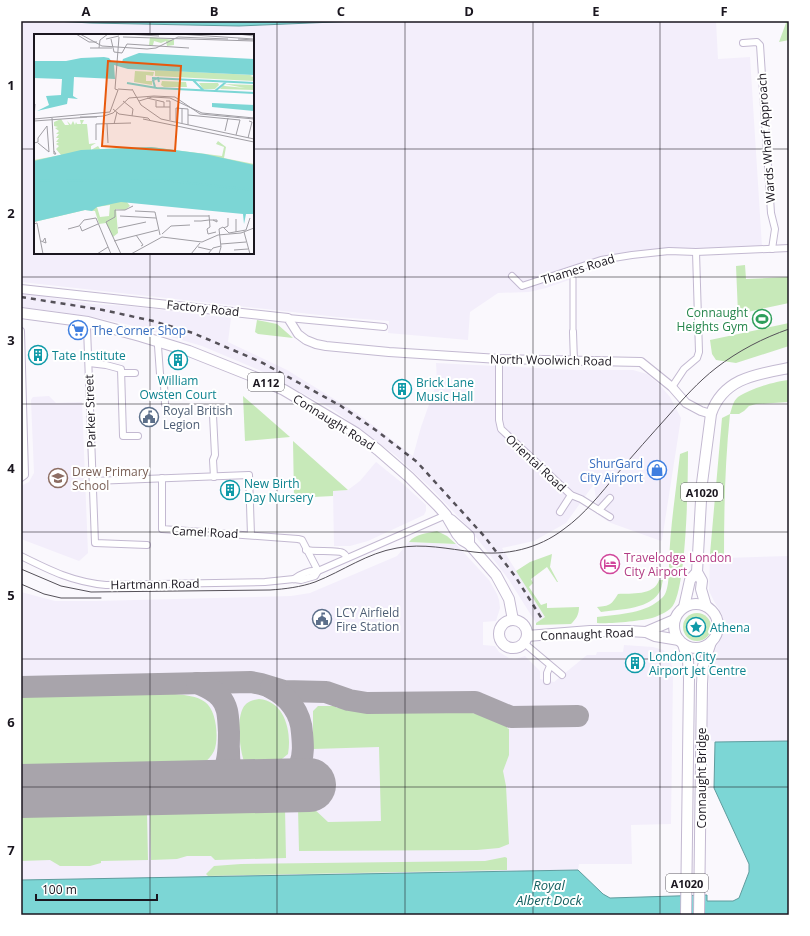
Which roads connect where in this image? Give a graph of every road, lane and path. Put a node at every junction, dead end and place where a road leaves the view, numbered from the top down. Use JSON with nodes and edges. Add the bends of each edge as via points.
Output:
{"nodes":[{"id":1,"x":742,"y":43,"type":"dead end"},
{"id":2,"x":789,"y":248,"type":"edge"},
{"id":3,"x":772,"y":249,"type":"junction"},
{"id":4,"x":696,"y":252,"type":"junction"},
{"id":5,"x":571,"y":270,"type":"junction"},
{"id":6,"x":512,"y":276,"type":"dead end"},
{"id":7,"x":21,"y":289,"type":"edge"},
{"id":8,"x":21,"y":313,"type":"edge"},
{"id":9,"x":288,"y":318,"type":"junction"},
{"id":10,"x":88,"y":322,"type":"junction"},
{"id":11,"x":384,"y":327,"type":"dead end"},
{"id":12,"x":21,"y":331,"type":"edge"},
{"id":13,"x":573,"y":332,"type":"joint"},
{"id":14,"x":160,"y":342,"type":"junction"},
{"id":15,"x":499,"y":359,"type":"junction"},
{"id":16,"x":574,"y":362,"type":"junction"},
{"id":17,"x":89,"y":363,"type":"junction"},
{"id":18,"x":789,"y":368,"type":"edge"},
{"id":19,"x":122,"y":373,"type":"junction"},
{"id":20,"x":135,"y":373,"type":"dead end"},
{"id":21,"x":672,"y":387,"type":"junction"},
{"id":22,"x":165,"y":404,"type":"dead end"},
{"id":23,"x":710,"y":414,"type":"junction"},
{"id":24,"x":213,"y":415,"type":"dead end"},
{"id":25,"x":138,"y":436,"type":"dead end"},
{"id":26,"x":214,"y":477,"type":"junction"},
{"id":27,"x":21,"y":478,"type":"edge"},
{"id":28,"x":162,"y":478,"type":"junction"},
{"id":29,"x":93,"y":481,"type":"junction"},
{"id":30,"x":571,"y":496,"type":"junction"},
{"id":31,"x":610,"y":498,"type":"dead end"},
{"id":32,"x":599,"y":510,"type":"junction"},
{"id":33,"x":560,"y":512,"type":"dead end"},
{"id":34,"x":446,"y":515,"type":"junction"},
{"id":35,"x":610,"y":517,"type":"dead end"},
{"id":36,"x":251,"y":535,"type":"junction"},
{"id":37,"x":147,"y":546,"type":"dead end"},
{"id":38,"x":306,"y":550,"type":"junction"},
{"id":39,"x":321,"y":552,"type":"junction"},
{"id":40,"x":21,"y":556,"type":"edge"},
{"id":41,"x":347,"y":558,"type":"junction"},
{"id":42,"x":312,"y":560,"type":"junction"},
{"id":43,"x":318,"y":571,"type":"junction"},
{"id":44,"x":697,"y":572,"type":"junction"},
{"id":45,"x":706,"y":606,"type":"junction"},
{"id":46,"x":684,"y":607,"type":"junction"},
{"id":47,"x":514,"y":620,"type":"junction"},
{"id":48,"x":674,"y":620,"type":"junction"},
{"id":49,"x":646,"y":632,"type":"junction"},
{"id":50,"x":526,"y":640,"type":"junction"},
{"id":51,"x":681,"y":642,"type":"junction"},
{"id":52,"x":711,"y":642,"type":"junction"},
{"id":53,"x":551,"y":667,"type":"junction"},
{"id":54,"x":562,"y":675,"type":"dead end"},
{"id":55,"x":547,"y":681,"type":"dead end"},
{"id":56,"x":686,"y":915,"type":"edge"},
{"id":57,"x":699,"y":915,"type":"edge"}],
"edges":[{"from":1,"to":3,"type":"street","name":"Wards Wharf Approach","via":[[757,42],[760,46],[771,213],[775,229]]},
{"from":2,"to":3,"type":"street","name":"Thames Road"},
{"from":3,"to":4,"type":"street","name":"Thames Road"},
{"from":4,"to":5,"type":"street","name":"Thames Road","via":[[632,254],[601,260]]},
{"from":4,"to":21,"type":"street","via":[[699,352],[697,358],[684,369]]},
{"from":5,"to":6,"type":"street","name":"Thames Road","via":[[522,286]]},
{"from":5,"to":13,"type":"street"},
{"from":7,"to":9,"type":"street","name":"Factory Road"},
{"from":8,"to":10,"type":"main road","number":"A112"},
{"from":9,"to":11,"type":"street","name":"Factory Road"},
{"from":9,"to":15,"type":"street","name":"North Woolwich Road","via":[[298,334],[316,344],[389,352]]},
{"from":10,"to":14,"type":"main road","name":"Connaught Road","number":"A112"},
{"from":10,"to":17,"type":"street","name":"Parker Street"},
{"from":12,"to":27,"type":"street","via":[[25,475]]},
{"from":13,"to":16,"type":"street"},
{"from":14,"to":22,"type":"street","via":[[160,374],[164,385]]},
{"from":14,"to":34,"type":"main road","name":"Connaught Road","number":"A112","via":[[189,351],[284,390],[356,433],[409,477]]},
{"from":15,"to":16,"type":"street","name":"North Woolwich Road"},
{"from":15,"to":30,"type":"street","name":"Oriental Road","via":[[501,429]]},
{"from":16,"to":21,"type":"street","name":"North Woolwich Road","via":[[641,362]]},
{"from":17,"to":19,"type":"street","via":[[121,369]]},
{"from":17,"to":29,"type":"street","name":"Parker Street"},
{"from":18,"to":23,"type":"main road","number":"A1020","via":[[741,379],[726,390]]},
{"from":19,"to":20,"type":"street"},
{"from":19,"to":25,"type":"street","via":[[123,436]]},
{"from":21,"to":23,"type":"street","name":"North Woolwich Road","via":[[686,403]]},
{"from":23,"to":44,"type":"main road","number":"A1020","via":[[702,483]]},
{"from":24,"to":26,"type":"street"},
{"from":26,"to":28,"type":"street"},
{"from":26,"to":36,"type":"street","name":"Camel Road","via":[[249,475]]},
{"from":28,"to":29,"type":"street"},
{"from":28,"to":36,"type":"street","name":"Camel Road","via":[[162,529]]},
{"from":29,"to":37,"type":"street","name":"Parker Street","via":[[95,543]]},
{"from":30,"to":32,"type":"street","name":"Oriental Road","via":[[582,499]]},
{"from":30,"to":33,"type":"street","name":"Oriental Road"},
{"from":31,"to":32,"type":"street"},
{"from":32,"to":35,"type":"street","name":"Oriental Road"},
{"from":34,"to":41,"type":"street","name":"Hartmann Road"},
{"from":34,"to":47,"type":"main road","name":"Connaught Road","number":"A112","via":[[457,534],[469,544],[504,588]]},
{"from":36,"to":38,"type":"street","name":"Camel Road","via":[[302,540]]},
{"from":38,"to":39,"type":"street"},
{"from":38,"to":42,"type":"street","name":"Camel Road"},
{"from":39,"to":41,"type":"street","via":[[340,552]]},
{"from":39,"to":42,"type":"street"},
{"from":40,"to":43,"type":"street","name":"Hartmann Road","via":[[66,577],[106,585],[301,580],[315,576]]},
{"from":41,"to":43,"type":"street","name":"Hartmann Road"},
{"from":42,"to":43,"type":"street","name":"Camel Road"},
{"from":44,"to":45,"type":"main road","number":"A1020","via":[[702,581],[701,589]]},
{"from":44,"to":46,"type":"main road","number":"A1020","via":[[690,580]]},
{"from":45,"to":46,"type":"main road","via":[[692,604]]},
{"from":45,"to":52,"type":"main road","number":"A1020","via":[[717,619],[716,636]]},
{"from":46,"to":48,"type":"main road","number":"A1020"},
{"from":47,"to":50,"type":"main road","name":"Connaught Road","number":"A112","via":[[525,627]]},
{"from":47,"to":50,"type":"main road","name":"Connaught Road","via":[[503,624],[500,629],[500,640],[508,648],[514,649]]},
{"from":48,"to":49,"type":"main road","name":"Connaught Road"},
{"from":48,"to":51,"type":"main road","number":"A1020","via":[[674,632]]},
{"from":49,"to":50,"type":"main road","name":"Connaught Road","via":[[610,631]]},
{"from":49,"to":51,"type":"main road","name":"Connaught Road"},
{"from":50,"to":53,"type":"street","name":"Connaught Road"},
{"from":51,"to":52,"type":"main road","via":[[694,648],[706,646]]},
{"from":51,"to":56,"type":"main road","name":"Connaught Bridge","number":"A1020","via":[[687,654],[689,667]]},
{"from":52,"to":57,"type":"main road","name":"Connaught Bridge","number":"A1020","via":[[703,666]]},
{"from":53,"to":54,"type":"street","name":"Connaught Road"},
{"from":53,"to":55,"type":"street","via":[[547,673]]}]}
